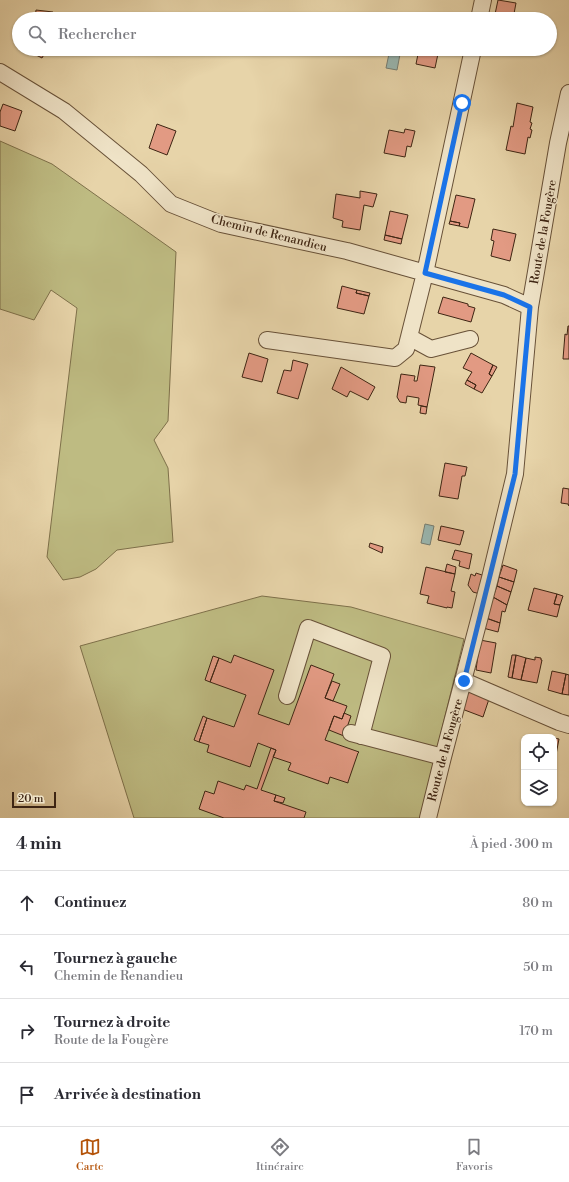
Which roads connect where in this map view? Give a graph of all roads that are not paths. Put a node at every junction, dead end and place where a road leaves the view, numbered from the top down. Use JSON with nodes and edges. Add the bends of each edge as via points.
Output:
{"nodes":[{"id":1,"x":483,"y":0,"type":"edge"},
{"id":2,"x":480,"y":12,"type":"edge"},
{"id":3,"x":472,"y":56,"type":"edge"},
{"id":4,"x":0,"y":72,"type":"edge"},
{"id":5,"x":569,"y":93,"type":"edge"},
{"id":6,"x":425,"y":273,"type":"junction"},
{"id":7,"x":530,"y":307,"type":"junction"},
{"id":8,"x":409,"y":337,"type":"junction"},
{"id":9,"x":470,"y":339,"type":"dead end"},
{"id":10,"x":266,"y":340,"type":"dead end"},
{"id":11,"x":464,"y":681,"type":"junction"},
{"id":12,"x":287,"y":696,"type":"dead end"},
{"id":13,"x":569,"y":724,"type":"edge"},
{"id":14,"x":443,"y":757,"type":"junction"},
{"id":15,"x":428,"y":818,"type":"edge"}],
"edges":[{"from":1,"to":2,"type":"street"},
{"from":3,"to":6,"type":"street"},
{"from":4,"to":6,"type":"street","name":"Chemin de Renandieu","via":[[64,111],[141,174],[171,204],[221,224],[347,251]]},
{"from":5,"to":7,"type":"street","name":"Route de la Fougère"},
{"from":6,"to":7,"type":"street","name":"Chemin de Renandieu","via":[[504,295]]},
{"from":6,"to":8,"type":"street"},
{"from":7,"to":11,"type":"street","name":"Route de la Fougère","via":[[515,474]]},
{"from":8,"to":9,"type":"street","via":[[431,350]]},
{"from":8,"to":10,"type":"street","via":[[406,349],[395,358]]},
{"from":11,"to":13,"type":"street"},
{"from":11,"to":14,"type":"street","name":"Route de la Fougère"},
{"from":12,"to":14,"type":"street","via":[[308,628],[382,656],[356,734]]},
{"from":14,"to":15,"type":"street","name":"Route de la Fougère"}]}
